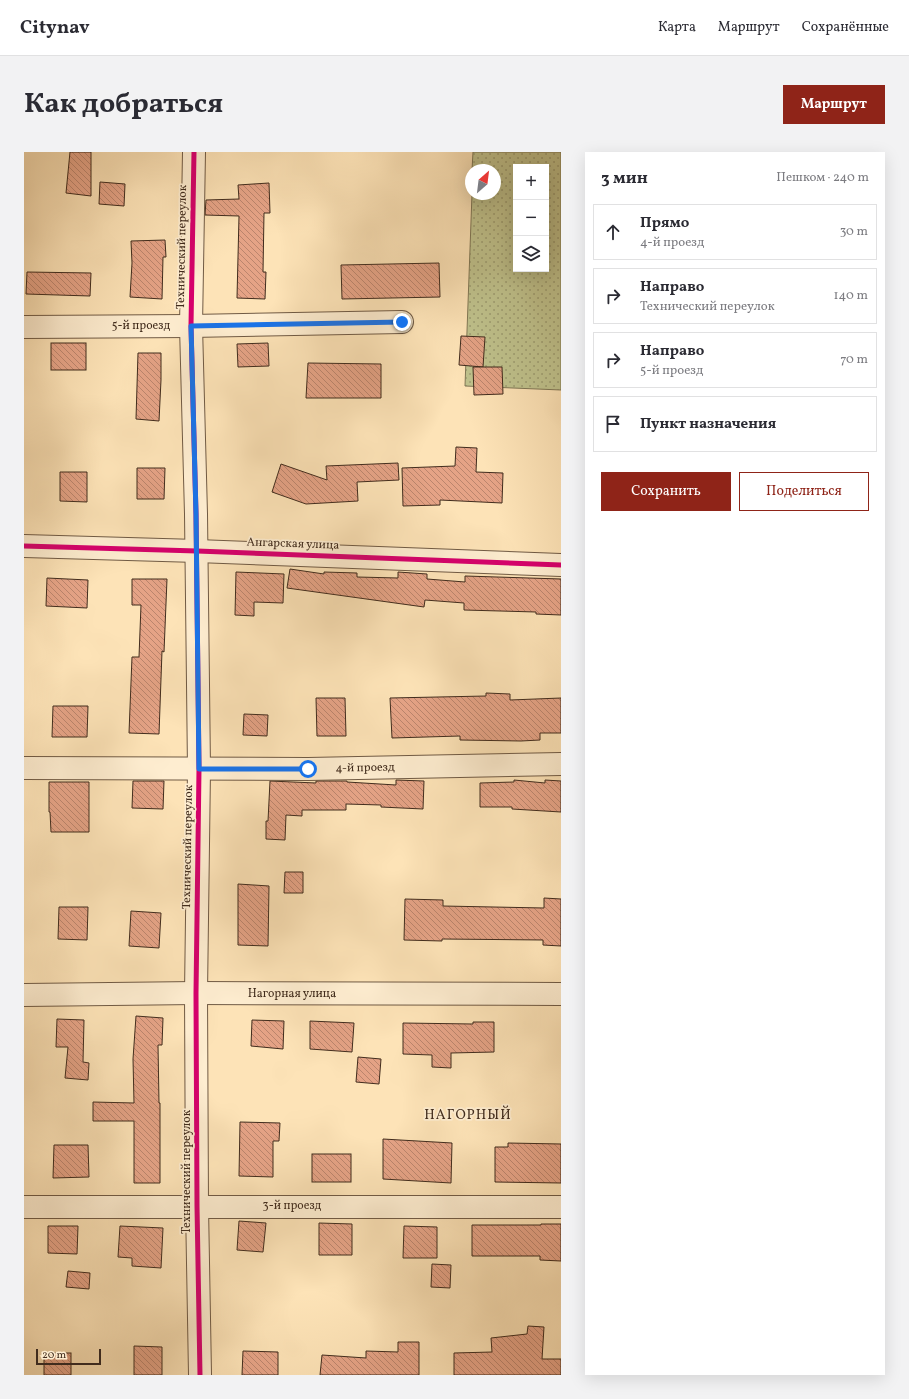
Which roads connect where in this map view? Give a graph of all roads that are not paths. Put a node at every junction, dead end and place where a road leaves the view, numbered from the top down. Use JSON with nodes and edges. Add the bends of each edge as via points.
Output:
{"nodes":[{"id":1,"x":194,"y":152,"type":"edge"},
{"id":2,"x":402,"y":322,"type":"dead end"},
{"id":3,"x":191,"y":326,"type":"junction"},
{"id":4,"x":24,"y":327,"type":"edge"},
{"id":5,"x":24,"y":546,"type":"edge"},
{"id":6,"x":197,"y":551,"type":"junction"},
{"id":7,"x":561,"y":565,"type":"edge"},
{"id":8,"x":561,"y":764,"type":"edge"},
{"id":9,"x":24,"y":768,"type":"edge"},
{"id":10,"x":199,"y":769,"type":"junction"},
{"id":11,"x":196,"y":993,"type":"junction"},
{"id":12,"x":561,"y":994,"type":"edge"},
{"id":13,"x":24,"y":995,"type":"edge"},
{"id":14,"x":197,"y":1206,"type":"junction"},
{"id":15,"x":561,"y":1207,"type":"edge"},
{"id":16,"x":24,"y":1208,"type":"edge"},
{"id":17,"x":200,"y":1375,"type":"edge"}],
"edges":[{"from":1,"to":3,"type":"street","name":"Технический переулок"},
{"from":2,"to":3,"type":"street","name":"5-й проезд"},
{"from":3,"to":4,"type":"street","name":"5-й проезд"},
{"from":3,"to":6,"type":"street","name":"Технический переулок"},
{"from":5,"to":6,"type":"street","name":"Ангарская улица"},
{"from":6,"to":7,"type":"street","name":"Ангарская улица"},
{"from":6,"to":10,"type":"street","name":"Технический переулок"},
{"from":8,"to":10,"type":"street","name":"4-й проезд"},
{"from":9,"to":10,"type":"street","name":"4-й проезд"},
{"from":10,"to":11,"type":"street","name":"Технический переулок"},
{"from":11,"to":12,"type":"street","name":"Нагорная улица"},
{"from":11,"to":13,"type":"street","name":"Нагорная улица"},
{"from":11,"to":14,"type":"street","name":"Технический переулок"},
{"from":14,"to":15,"type":"street","name":"3-й проезд"},
{"from":14,"to":16,"type":"street","name":"3-й проезд"},
{"from":14,"to":17,"type":"street","name":"Технический переулок"}]}
